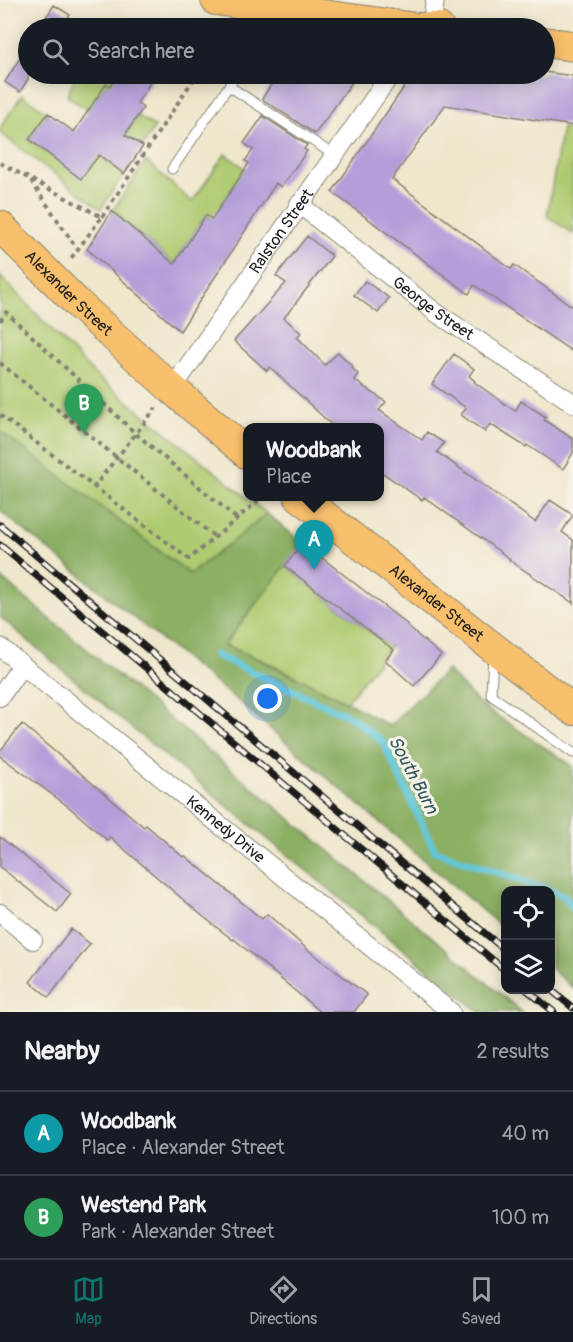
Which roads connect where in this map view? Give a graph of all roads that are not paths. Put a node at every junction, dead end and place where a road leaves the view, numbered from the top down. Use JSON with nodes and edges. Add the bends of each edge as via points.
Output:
{"nodes":[{"id":1,"x":216,"y":0,"type":"edge"},
{"id":2,"x":266,"y":18,"type":"edge"},
{"id":3,"x":555,"y":44,"type":"edge"},
{"id":4,"x":573,"y":46,"type":"edge"},
{"id":5,"x":384,"y":84,"type":"edge"},
{"id":6,"x":229,"y":86,"type":"joint"},
{"id":7,"x":334,"y":155,"type":"junction"},
{"id":8,"x":172,"y":169,"type":"dead end"},
{"id":9,"x":299,"y":204,"type":"junction"},
{"id":10,"x":0,"y":226,"type":"edge"},
{"id":11,"x":172,"y":389,"type":"junction"},
{"id":12,"x":573,"y":403,"type":"edge"},
{"id":13,"x":243,"y":450,"type":"edge"},
{"id":14,"x":305,"y":501,"type":"edge"},
{"id":15,"x":0,"y":647,"type":"edge"},
{"id":16,"x":494,"y":650,"type":"junction"},
{"id":17,"x":22,"y":665,"type":"junction"},
{"id":18,"x":0,"y":697,"type":"edge"},
{"id":19,"x":573,"y":710,"type":"edge"},
{"id":20,"x":573,"y":753,"type":"edge"},
{"id":21,"x":0,"y":913,"type":"edge"},
{"id":22,"x":33,"y":940,"type":"dead end"},
{"id":23,"x":451,"y":1012,"type":"edge"}],
"edges":[{"from":1,"to":2,"type":"main road"},
{"from":3,"to":4,"type":"main road"},
{"from":5,"to":7,"type":"street","name":"Ralston Street"},
{"from":6,"to":7,"type":"lane"},
{"from":6,"to":8,"type":"lane"},
{"from":7,"to":9,"type":"street","name":"Ralston Street"},
{"from":9,"to":11,"type":"street","name":"Ralston Street"},
{"from":9,"to":12,"type":"street","name":"George Street","via":[[435,312]]},
{"from":10,"to":11,"type":"main road","name":"Alexander Street"},
{"from":11,"to":13,"type":"main road","name":"Alexander Street"},
{"from":14,"to":16,"type":"main road","name":"Alexander Street"},
{"from":15,"to":17,"type":"street","name":"Kennedy Drive"},
{"from":16,"to":19,"type":"main road","name":"Alexander Street"},
{"from":16,"to":20,"type":"lane","via":[[491,695]]},
{"from":17,"to":18,"type":"street"},
{"from":17,"to":23,"type":"street","name":"Kennedy Drive"},
{"from":21,"to":22,"type":"street"}]}
